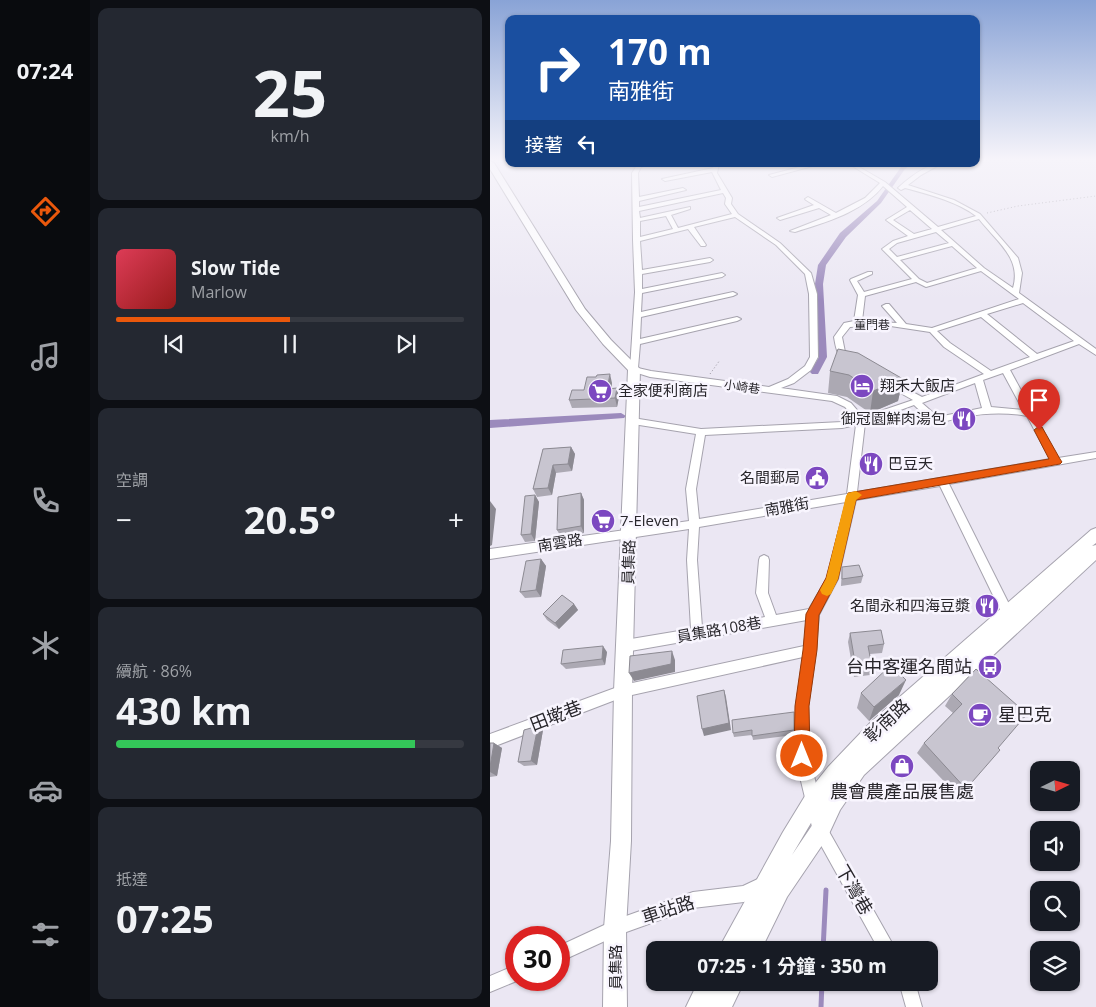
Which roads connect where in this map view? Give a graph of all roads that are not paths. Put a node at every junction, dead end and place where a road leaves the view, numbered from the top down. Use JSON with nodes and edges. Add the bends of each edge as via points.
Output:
{"nodes":[{"id":1,"x":517,"y":206,"type":"edge"},
{"id":2,"x":635,"y":206,"type":"edge"},
{"id":3,"x":654,"y":206,"type":"edge"},
{"id":4,"x":729,"y":206,"type":"edge"},
{"id":5,"x":818,"y":206,"type":"joint"},
{"id":6,"x":852,"y":206,"type":"edge"},
{"id":7,"x":963,"y":206,"type":"edge"},
{"id":8,"x":688,"y":208,"type":"dead end"},
{"id":9,"x":910,"y":208,"type":"joint"},
{"id":10,"x":635,"y":210,"type":"junction"},
{"id":11,"x":668,"y":214,"type":"junction"},
{"id":12,"x":736,"y":215,"type":"junction"},
{"id":13,"x":835,"y":215,"type":"junction"},
{"id":14,"x":979,"y":216,"type":"junction"},
{"id":15,"x":780,"y":218,"type":"dead end"},
{"id":16,"x":636,"y":220,"type":"junction"},
{"id":17,"x":690,"y":228,"type":"junction"},
{"id":18,"x":677,"y":230,"type":"junction"},
{"id":19,"x":937,"y":230,"type":"junction"},
{"id":20,"x":793,"y":231,"type":"dead end"},
{"id":21,"x":914,"y":237,"type":"junction"},
{"id":22,"x":636,"y":240,"type":"junction"},
{"id":23,"x":954,"y":244,"type":"junction"},
{"id":24,"x":703,"y":245,"type":"dead end"},
{"id":25,"x":895,"y":259,"type":"junction"},
{"id":26,"x":710,"y":260,"type":"dead end"},
{"id":27,"x":982,"y":269,"type":"junction"},
{"id":28,"x":638,"y":273,"type":"junction"},
{"id":29,"x":870,"y":273,"type":"dead end"},
{"id":30,"x":722,"y":275,"type":"dead end"},
{"id":31,"x":917,"y":280,"type":"junction"},
{"id":32,"x":639,"y":292,"type":"junction"},
{"id":33,"x":733,"y":294,"type":"dead end"},
{"id":34,"x":1015,"y":294,"type":"junction"},
{"id":35,"x":862,"y":295,"type":"junction"},
{"id":36,"x":1024,"y":300,"type":"junction"},
{"id":37,"x":886,"y":306,"type":"dead end"},
{"id":38,"x":982,"y":314,"type":"junction"},
{"id":39,"x":638,"y":315,"type":"junction"},
{"id":40,"x":737,"y":319,"type":"dead end"},
{"id":41,"x":858,"y":323,"type":"junction"},
{"id":42,"x":904,"y":326,"type":"junction"},
{"id":43,"x":932,"y":330,"type":"junction"},
{"id":44,"x":1080,"y":341,"type":"junction"},
{"id":45,"x":636,"y":342,"type":"junction"},
{"id":46,"x":1096,"y":353,"type":"edge"},
{"id":47,"x":1037,"y":358,"type":"junction"},
{"id":48,"x":853,"y":363,"type":"edge"},
{"id":49,"x":634,"y":369,"type":"junction"},
{"id":50,"x":1005,"y":369,"type":"junction"},
{"id":51,"x":990,"y":374,"type":"junction"},
{"id":52,"x":878,"y":377,"type":"edge"},
{"id":53,"x":978,"y":378,"type":"junction"},
{"id":54,"x":768,"y":390,"type":"junction"},
{"id":55,"x":918,"y":401,"type":"junction"},
{"id":56,"x":987,"y":409,"type":"junction"},
{"id":57,"x":1030,"y":414,"type":"junction"},
{"id":58,"x":861,"y":421,"type":"junction"},
{"id":59,"x":633,"y":422,"type":"junction"},
{"id":60,"x":701,"y":432,"type":"junction"},
{"id":61,"x":1096,"y":455,"type":"edge"},
{"id":62,"x":1056,"y":462,"type":"junction"},
{"id":63,"x":944,"y":482,"type":"junction"},
{"id":64,"x":852,"y":496,"type":"junction"},
{"id":65,"x":694,"y":524,"type":"junction"},
{"id":66,"x":630,"y":532,"type":"junction"},
{"id":67,"x":1096,"y":534,"type":"edge"},
{"id":68,"x":1096,"y":550,"type":"edge"},
{"id":69,"x":490,"y":554,"type":"edge"},
{"id":70,"x":764,"y":560,"type":"dead end"},
{"id":71,"x":812,"y":614,"type":"junction"},
{"id":72,"x":1010,"y":619,"type":"junction"},
{"id":73,"x":772,"y":621,"type":"junction"},
{"id":74,"x":697,"y":633,"type":"junction"},
{"id":75,"x":625,"y":646,"type":"junction"},
{"id":76,"x":810,"y":650,"type":"junction"},
{"id":77,"x":623,"y":691,"type":"junction"},
{"id":78,"x":490,"y":741,"type":"edge"},
{"id":79,"x":812,"y":803,"type":"junction"},
{"id":80,"x":820,"y":831,"type":"junction"},
{"id":81,"x":772,"y":887,"type":"junction"},
{"id":82,"x":616,"y":928,"type":"junction"},
{"id":83,"x":735,"y":941,"type":"edge"},
{"id":84,"x":752,"y":941,"type":"edge"},
{"id":85,"x":883,"y":941,"type":"edge"},
{"id":86,"x":570,"y":949,"type":"edge"},
{"id":87,"x":505,"y":978,"type":"edge"},
{"id":88,"x":490,"y":984,"type":"edge"},
{"id":89,"x":706,"y":991,"type":"edge"},
{"id":90,"x":728,"y":991,"type":"edge"},
{"id":91,"x":910,"y":991,"type":"edge"},
{"id":92,"x":615,"y":1007,"type":"edge"},
{"id":93,"x":698,"y":1007,"type":"edge"},
{"id":94,"x":720,"y":1007,"type":"edge"},
{"id":95,"x":914,"y":1007,"type":"edge"}],
"edges":[{"from":1,"to":49,"type":"main road","via":[[581,310]]},
{"from":2,"to":10,"type":"street"},
{"from":3,"to":10,"type":"street"},
{"from":4,"to":12,"type":"street"},
{"from":5,"to":13,"type":"street"},
{"from":5,"to":15,"type":"street","via":[[788,212]]},
{"from":6,"to":13,"type":"street"},
{"from":7,"to":14,"type":"street"},
{"from":8,"to":11,"type":"street"},
{"from":9,"to":19,"type":"street"},
{"from":9,"to":21,"type":"street","via":[[889,220]]},
{"from":10,"to":16,"type":"street"},
{"from":11,"to":16,"type":"street"},
{"from":11,"to":18,"type":"street"},
{"from":12,"to":17,"type":"street"},
{"from":12,"to":54,"type":"street","name":"小崎巷","via":[[778,244],[808,273],[813,294],[814,357],[808,368],[791,381]]},
{"from":13,"to":20,"type":"street"},
{"from":14,"to":19,"type":"street"},
{"from":14,"to":34,"type":"street","via":[[1017,262]]},
{"from":16,"to":22,"type":"street"},
{"from":17,"to":18,"type":"street"},
{"from":17,"to":24,"type":"street"},
{"from":18,"to":22,"type":"street"},
{"from":19,"to":21,"type":"street"},
{"from":19,"to":23,"type":"street"},
{"from":21,"to":25,"type":"street","via":[[887,246],[885,249]]},
{"from":22,"to":28,"type":"street"},
{"from":23,"to":25,"type":"street"},
{"from":23,"to":27,"type":"street"},
{"from":25,"to":31,"type":"street"},
{"from":26,"to":28,"type":"street"},
{"from":27,"to":31,"type":"street","via":[[926,285]]},
{"from":27,"to":34,"type":"street"},
{"from":28,"to":32,"type":"street"},
{"from":29,"to":35,"type":"street","via":[[853,280]]},
{"from":30,"to":32,"type":"street"},
{"from":31,"to":35,"type":"street"},
{"from":32,"to":39,"type":"street"},
{"from":33,"to":39,"type":"street"},
{"from":34,"to":36,"type":"street"},
{"from":35,"to":41,"type":"street"},
{"from":36,"to":38,"type":"street","name":"董門巷"},
{"from":36,"to":44,"type":"street"},
{"from":37,"to":42,"type":"street"},
{"from":38,"to":43,"type":"street","name":"董門巷"},
{"from":38,"to":47,"type":"street"},
{"from":39,"to":45,"type":"street"},
{"from":40,"to":45,"type":"street"},
{"from":41,"to":42,"type":"street","name":"董門巷"},
{"from":41,"to":48,"type":"street","name":"董門巷","via":[[847,325],[838,337],[841,353]]},
{"from":42,"to":43,"type":"street","name":"董門巷"},
{"from":43,"to":51,"type":"street","via":[[947,345]]},
{"from":44,"to":46,"type":"street"},
{"from":44,"to":47,"type":"street"},
{"from":45,"to":49,"type":"street"},
{"from":47,"to":50,"type":"street"},
{"from":49,"to":54,"type":"street","name":"小崎巷"},
{"from":49,"to":59,"type":"main road","name":"員集路"},
{"from":50,"to":51,"type":"street"},
{"from":50,"to":57,"type":"street"},
{"from":51,"to":53,"type":"street"},
{"from":52,"to":55,"type":"street"},
{"from":53,"to":55,"type":"street"},
{"from":53,"to":56,"type":"street"},
{"from":54,"to":58,"type":"street","via":[[834,398],[848,405]]},
{"from":55,"to":56,"type":"street","via":[[936,421]]},
{"from":55,"to":58,"type":"street"},
{"from":56,"to":57,"type":"street"},
{"from":57,"to":62,"type":"street"},
{"from":58,"to":60,"type":"street","via":[[842,425]]},
{"from":58,"to":64,"type":"street"},
{"from":59,"to":60,"type":"street"},
{"from":59,"to":66,"type":"main road","name":"員集路"},
{"from":60,"to":65,"type":"street","via":[[691,489]]},
{"from":61,"to":62,"type":"street","name":"南雅街"},
{"from":62,"to":63,"type":"street","name":"南雅街"},
{"from":63,"to":64,"type":"street","name":"南雅街"},
{"from":63,"to":72,"type":"street"},
{"from":64,"to":65,"type":"street","name":"南雅街"},
{"from":64,"to":71,"type":"street","via":[[832,579]]},
{"from":65,"to":66,"type":"street","name":"南雅街"},
{"from":65,"to":74,"type":"street","via":[[692,560]]},
{"from":66,"to":69,"type":"street","name":"南雲路"},
{"from":66,"to":75,"type":"main road","name":"員集路"},
{"from":67,"to":72,"type":"main road","name":"彰南路"},
{"from":68,"to":72,"type":"main road","name":"彰南路"},
{"from":70,"to":73,"type":"street","via":[[762,593]]},
{"from":71,"to":73,"type":"street","name":"員集路108巷"},
{"from":71,"to":76,"type":"street","name":"下灣巷"},
{"from":72,"to":79,"type":"main road","name":"彰南路","via":[[877,728]]},
{"from":72,"to":80,"type":"main road","name":"彰南路","via":[[895,735],[857,768],[833,803]]},
{"from":73,"to":74,"type":"street","name":"員集路108巷"},
{"from":74,"to":75,"type":"street","name":"員集路108巷"},
{"from":75,"to":77,"type":"main road","name":"員集路"},
{"from":76,"to":77,"type":"street","name":"田墘巷"},
{"from":76,"to":79,"type":"street","name":"下灣巷","via":[[802,706],[802,756]]},
{"from":77,"to":78,"type":"street","name":"田墘巷"},
{"from":77,"to":82,"type":"main road","name":"員集路"},
{"from":79,"to":80,"type":"street","name":"下灣巷"},
{"from":79,"to":81,"type":"main road","name":"彰南路"},
{"from":80,"to":81,"type":"main road","name":"彰南路"},
{"from":80,"to":85,"type":"street","name":"下灣巷"},
{"from":81,"to":82,"type":"street","name":"車站路","via":[[693,900]]},
{"from":81,"to":83,"type":"main road","name":"彰南路"},
{"from":81,"to":84,"type":"main road","name":"彰南路"},
{"from":82,"to":86,"type":"street","name":"車站路"},
{"from":82,"to":92,"type":"main road","name":"員集路"},
{"from":87,"to":88,"type":"street"},
{"from":89,"to":93,"type":"main road"},
{"from":90,"to":94,"type":"main road"},
{"from":91,"to":95,"type":"street"}]}
